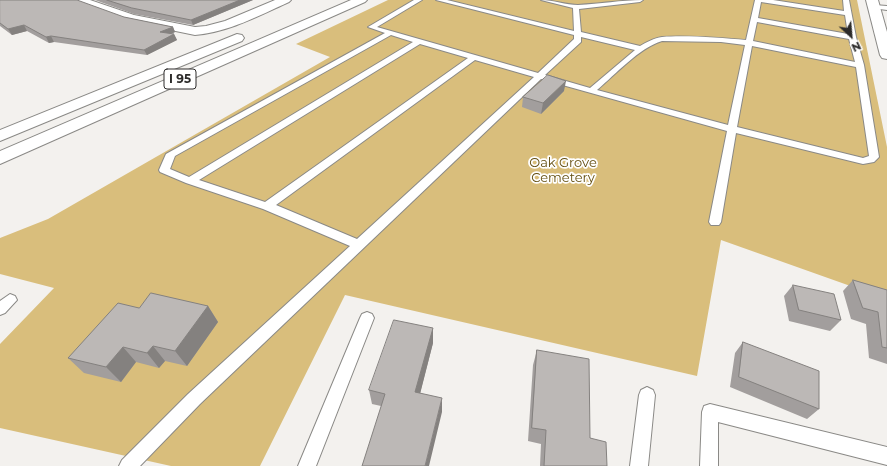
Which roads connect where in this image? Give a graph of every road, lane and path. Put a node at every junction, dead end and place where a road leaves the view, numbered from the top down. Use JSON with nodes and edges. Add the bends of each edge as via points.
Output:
{"nodes":[{"id":1,"x":79,"y":0,"type":"edge"},
{"id":2,"x":285,"y":0,"type":"edge"},
{"id":3,"x":329,"y":0,"type":"edge"},
{"id":4,"x":361,"y":0,"type":"edge"},
{"id":5,"x":419,"y":0,"type":"edge"},
{"id":6,"x":439,"y":0,"type":"edge"},
{"id":7,"x":544,"y":0,"type":"edge"},
{"id":8,"x":640,"y":0,"type":"edge"},
{"id":9,"x":759,"y":0,"type":"edge"},
{"id":10,"x":846,"y":0,"type":"edge"},
{"id":11,"x":873,"y":4,"type":"edge"},
{"id":12,"x":576,"y":7,"type":"junction"},
{"id":13,"x":887,"y":8,"type":"edge"},
{"id":14,"x":848,"y":13,"type":"junction"},
{"id":15,"x":286,"y":18,"type":"dead end"},
{"id":16,"x":754,"y":20,"type":"junction"},
{"id":17,"x":250,"y":33,"type":"dead end"},
{"id":18,"x":390,"y":33,"type":"junction"},
{"id":19,"x":578,"y":34,"type":"junction"},
{"id":20,"x":852,"y":37,"type":"junction"},
{"id":21,"x":419,"y":41,"type":"junction"},
{"id":22,"x":750,"y":43,"type":"junction"},
{"id":23,"x":641,"y":49,"type":"junction"},
{"id":24,"x":887,"y":55,"type":"edge"},
{"id":25,"x":475,"y":56,"type":"junction"},
{"id":26,"x":860,"y":64,"type":"junction"},
{"id":27,"x":539,"y":76,"type":"junction"},
{"id":28,"x":591,"y":91,"type":"junction"},
{"id":29,"x":732,"y":129,"type":"junction"},
{"id":30,"x":0,"y":136,"type":"edge"},
{"id":31,"x":0,"y":158,"type":"edge"},
{"id":32,"x":190,"y":181,"type":"junction"},
{"id":33,"x":267,"y":206,"type":"junction"},
{"id":34,"x":715,"y":222,"type":"dead end"},
{"id":35,"x":360,"y":245,"type":"junction"},
{"id":36,"x":367,"y":318,"type":"dead end"},
{"id":37,"x":647,"y":395,"type":"dead end"},
{"id":38,"x":887,"y":456,"type":"edge"},
{"id":39,"x":128,"y":466,"type":"edge"},
{"id":40,"x":307,"y":466,"type":"edge"},
{"id":41,"x":639,"y":466,"type":"edge"},
{"id":42,"x":709,"y":466,"type":"edge"}],
"edges":[{"from":1,"to":2,"type":"main road","via":[[131,18],[195,31],[220,27]]},
{"from":3,"to":15,"type":"main road"},
{"from":4,"to":31,"type":"main road","number":"I 95"},
{"from":5,"to":18,"type":"lane","via":[[371,27]]},
{"from":6,"to":19,"type":"lane"},
{"from":7,"to":12,"type":"lane"},
{"from":8,"to":12,"type":"lane"},
{"from":9,"to":14,"type":"lane"},
{"from":9,"to":16,"type":"lane"},
{"from":10,"to":14,"type":"lane"},
{"from":11,"to":13,"type":"lane"},
{"from":11,"to":24,"type":"main road"},
{"from":12,"to":19,"type":"lane"},
{"from":14,"to":20,"type":"lane"},
{"from":16,"to":20,"type":"lane"},
{"from":16,"to":22,"type":"lane"},
{"from":17,"to":30,"type":"main road","number":"I 95"},
{"from":18,"to":21,"type":"lane"},
{"from":18,"to":32,"type":"lane","via":[[171,154],[164,170]]},
{"from":19,"to":23,"type":"lane"},
{"from":19,"to":27,"type":"lane","via":[[578,40]]},
{"from":20,"to":26,"type":"lane"},
{"from":21,"to":25,"type":"lane"},
{"from":21,"to":32,"type":"lane"},
{"from":22,"to":23,"type":"lane","via":[[677,38],[652,42]]},
{"from":22,"to":26,"type":"lane"},
{"from":22,"to":29,"type":"lane"},
{"from":23,"to":28,"type":"lane"},
{"from":25,"to":27,"type":"lane"},
{"from":25,"to":33,"type":"lane"},
{"from":26,"to":29,"type":"lane","via":[[874,157],[870,160],[863,161]]},
{"from":27,"to":28,"type":"lane"},
{"from":27,"to":35,"type":"lane"},
{"from":28,"to":29,"type":"lane"},
{"from":29,"to":34,"type":"lane"},
{"from":32,"to":33,"type":"lane"},
{"from":33,"to":35,"type":"lane"},
{"from":35,"to":39,"type":"lane","via":[[194,399]]},
{"from":36,"to":40,"type":"lane"},
{"from":37,"to":41,"type":"lane"},
{"from":38,"to":42,"type":"lane","via":[[710,412]]}]}
